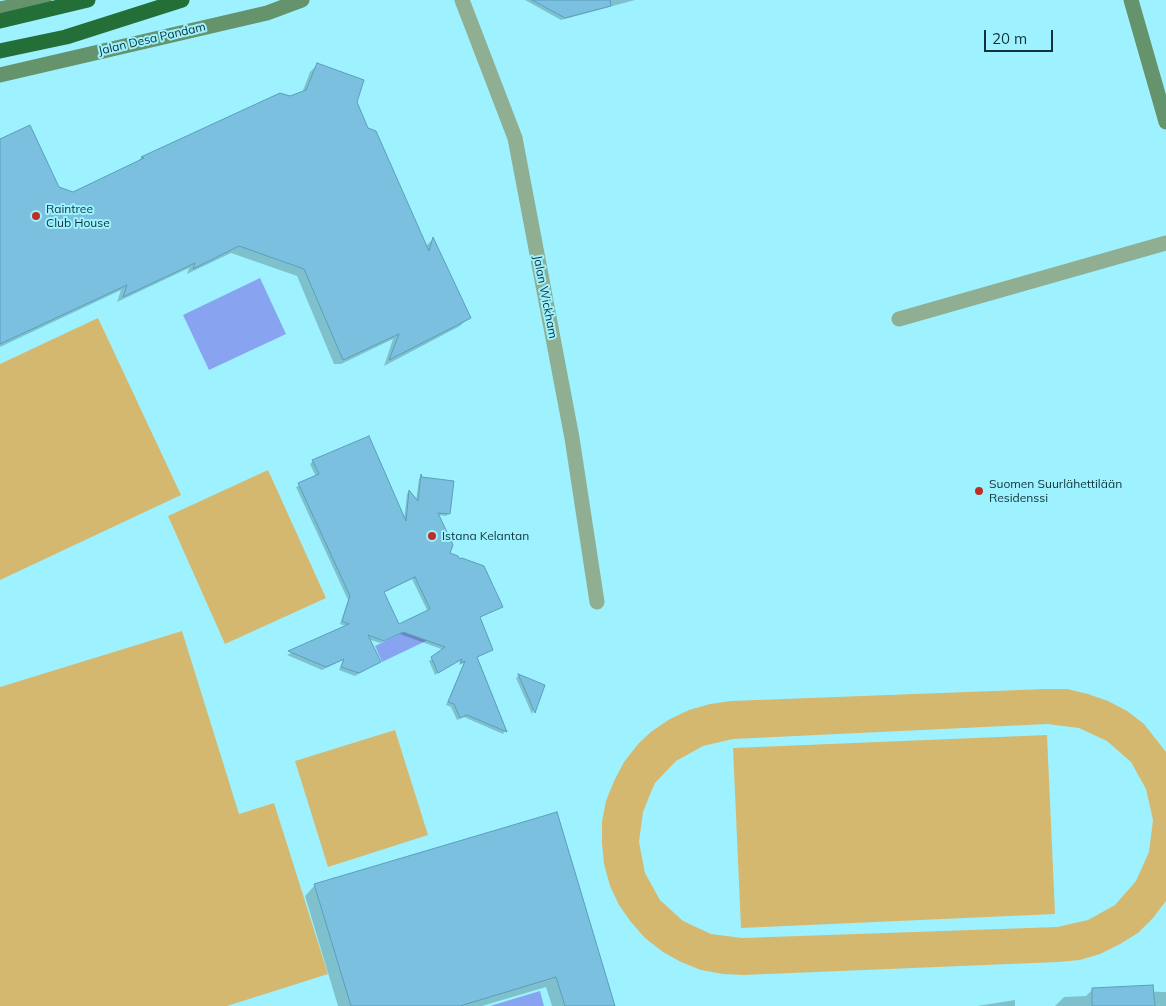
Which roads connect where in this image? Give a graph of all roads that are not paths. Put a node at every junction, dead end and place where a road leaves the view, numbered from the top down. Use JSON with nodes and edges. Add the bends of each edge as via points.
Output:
{"nodes":[{"id":1,"x":44,"y":0,"type":"edge"},
{"id":2,"x":88,"y":0,"type":"edge"},
{"id":3,"x":182,"y":0,"type":"edge"},
{"id":4,"x":302,"y":0,"type":"edge"},
{"id":5,"x":462,"y":0,"type":"edge"},
{"id":6,"x":1131,"y":0,"type":"edge"},
{"id":7,"x":0,"y":9,"type":"edge"},
{"id":8,"x":0,"y":21,"type":"edge"},
{"id":9,"x":0,"y":51,"type":"edge"},
{"id":10,"x":0,"y":74,"type":"edge"},
{"id":11,"x":1166,"y":122,"type":"edge"},
{"id":12,"x":1166,"y":243,"type":"edge"},
{"id":13,"x":899,"y":319,"type":"dead end"},
{"id":14,"x":597,"y":602,"type":"dead end"}],
"edges":[{"from":1,"to":7,"type":"street"},
{"from":2,"to":8,"type":"highway"},
{"from":3,"to":9,"type":"highway","via":[[66,37]]},
{"from":4,"to":10,"type":"street","name":"Jalan Desa Pandam","via":[[267,13]]},
{"from":5,"to":14,"type":"street","name":"Jalan Wickham","via":[[515,138],[572,438]]},
{"from":6,"to":11,"type":"street"},
{"from":12,"to":13,"type":"street"}]}
